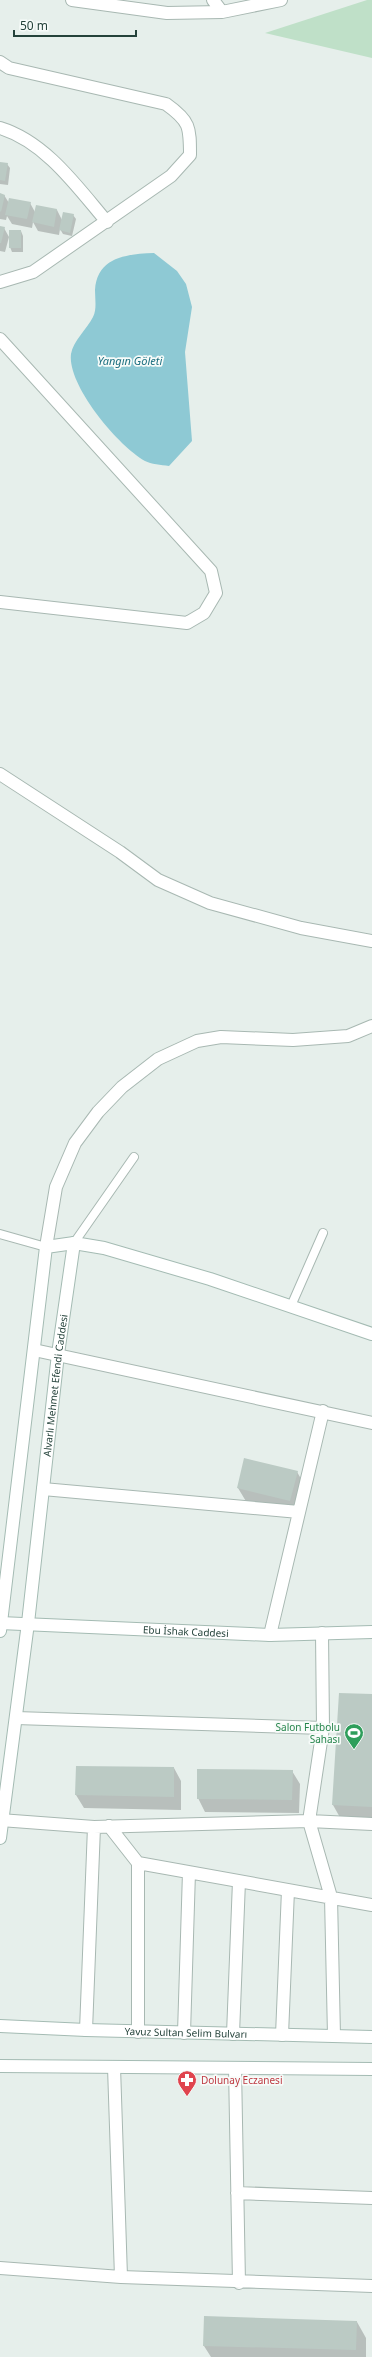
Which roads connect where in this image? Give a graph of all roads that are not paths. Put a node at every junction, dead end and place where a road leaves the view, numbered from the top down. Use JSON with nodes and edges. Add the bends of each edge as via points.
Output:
{"nodes":[{"id":1,"x":72,"y":0,"type":"edge"},
{"id":2,"x":213,"y":0,"type":"edge"},
{"id":3,"x":281,"y":0,"type":"edge"},
{"id":4,"x":222,"y":12,"type":"junction"},
{"id":5,"x":0,"y":62,"type":"edge"},
{"id":6,"x":0,"y":128,"type":"edge"},
{"id":7,"x":107,"y":222,"type":"junction"},
{"id":8,"x":0,"y":282,"type":"edge"},
{"id":9,"x":0,"y":339,"type":"edge"},
{"id":10,"x":0,"y":602,"type":"edge"},
{"id":11,"x":0,"y":774,"type":"edge"},
{"id":12,"x":372,"y":942,"type":"edge"},
{"id":13,"x":372,"y":1026,"type":"edge"},
{"id":14,"x":134,"y":1157,"type":"dead end"},
{"id":15,"x":323,"y":1233,"type":"dead end"},
{"id":16,"x":0,"y":1234,"type":"edge"},
{"id":17,"x":74,"y":1243,"type":"junction"},
{"id":18,"x":46,"y":1247,"type":"junction"},
{"id":19,"x":291,"y":1306,"type":"junction"},
{"id":20,"x":372,"y":1334,"type":"edge"},
{"id":21,"x":34,"y":1350,"type":"junction"},
{"id":22,"x":58,"y":1354,"type":"junction"},
{"id":23,"x":323,"y":1411,"type":"junction"},
{"id":24,"x":372,"y":1423,"type":"edge"},
{"id":25,"x":43,"y":1489,"type":"junction"},
{"id":26,"x":299,"y":1512,"type":"junction"},
{"id":27,"x":28,"y":1623,"type":"junction"},
{"id":28,"x":0,"y":1626,"type":"edge"},
{"id":29,"x":372,"y":1632,"type":"edge"},
{"id":30,"x":322,"y":1633,"type":"junction"},
{"id":31,"x":270,"y":1635,"type":"junction"},
{"id":32,"x":16,"y":1718,"type":"junction"},
{"id":33,"x":323,"y":1728,"type":"junction"},
{"id":34,"x":1,"y":1820,"type":"edge"},
{"id":35,"x":309,"y":1821,"type":"junction"},
{"id":36,"x":372,"y":1824,"type":"edge"},
{"id":37,"x":109,"y":1826,"type":"junction"},
{"id":38,"x":94,"y":1827,"type":"junction"},
{"id":39,"x":0,"y":1838,"type":"edge"},
{"id":40,"x":138,"y":1862,"type":"junction"},
{"id":41,"x":189,"y":1872,"type":"junction"},
{"id":42,"x":240,"y":1881,"type":"junction"},
{"id":43,"x":288,"y":1890,"type":"junction"},
{"id":44,"x":331,"y":1898,"type":"junction"},
{"id":45,"x":372,"y":1905,"type":"edge"},
{"id":46,"x":0,"y":2026,"type":"edge"},
{"id":47,"x":86,"y":2030,"type":"junction"},
{"id":48,"x":138,"y":2032,"type":"junction"},
{"id":49,"x":184,"y":2033,"type":"junction"},
{"id":50,"x":233,"y":2034,"type":"junction"},
{"id":51,"x":282,"y":2035,"type":"junction"},
{"id":52,"x":334,"y":2036,"type":"junction"},
{"id":53,"x":372,"y":2037,"type":"edge"},
{"id":54,"x":0,"y":2066,"type":"edge"},
{"id":55,"x":114,"y":2067,"type":"junction"},
{"id":56,"x":235,"y":2068,"type":"junction"},
{"id":57,"x":372,"y":2069,"type":"edge"},
{"id":58,"x":237,"y":2193,"type":"junction"},
{"id":59,"x":372,"y":2198,"type":"edge"},
{"id":60,"x":0,"y":2268,"type":"edge"},
{"id":61,"x":121,"y":2277,"type":"junction"},
{"id":62,"x":239,"y":2282,"type":"junction"},
{"id":63,"x":372,"y":2286,"type":"edge"}],
"edges":[{"from":1,"to":4,"type":"street","via":[[167,13]]},
{"from":2,"to":4,"type":"street"},
{"from":3,"to":4,"type":"street"},
{"from":5,"to":7,"type":"street","via":[[9,68],[166,104],[182,116],[190,133],[190,155],[171,176]]},
{"from":6,"to":7,"type":"street","via":[[35,146],[72,180]]},
{"from":7,"to":8,"type":"street","via":[[33,272]]},
{"from":9,"to":10,"type":"street","via":[[211,571],[216,593],[204,614],[187,623]]},
{"from":11,"to":12,"type":"street","via":[[120,852],[158,880],[184,892],[210,903],[301,928]]},
{"from":13,"to":18,"type":"street","via":[[348,1036],[293,1040],[222,1037],[197,1041],[158,1060],[122,1087],[74,1143],[56,1187]]},
{"from":14,"to":17,"type":"lane"},
{"from":15,"to":19,"type":"lane"},
{"from":16,"to":18,"type":"lane"},
{"from":17,"to":18,"type":"street"},
{"from":17,"to":19,"type":"street","via":[[140,1258]]},
{"from":17,"to":22,"type":"street","name":"Alvarlı Mehmet Efendi Caddesi"},
{"from":18,"to":21,"type":"street"},
{"from":19,"to":20,"type":"street"},
{"from":21,"to":22,"type":"street"},
{"from":21,"to":28,"type":"street"},
{"from":22,"to":23,"type":"street"},
{"from":22,"to":25,"type":"street","name":"Alvarlı Mehmet Efendi Caddesi"},
{"from":23,"to":24,"type":"street"},
{"from":23,"to":26,"type":"street"},
{"from":25,"to":26,"type":"street"},
{"from":25,"to":27,"type":"street","name":"Alvarlı Mehmet Efendi Caddesi"},
{"from":26,"to":31,"type":"street"},
{"from":27,"to":28,"type":"street","name":"Ebu İshak Caddesi"},
{"from":27,"to":31,"type":"street","name":"Ebu İshak Caddesi"},
{"from":27,"to":32,"type":"street","name":"Alvarlı Mehmet Efendi Caddesi"},
{"from":29,"to":30,"type":"street","name":"Ebu İshak Caddesi"},
{"from":30,"to":31,"type":"street","name":"Ebu İshak Caddesi"},
{"from":30,"to":33,"type":"street"},
{"from":32,"to":33,"type":"street"},
{"from":32,"to":34,"type":"street","name":"Alvarlı Mehmet Efendi Caddesi"},
{"from":33,"to":35,"type":"street"},
{"from":34,"to":38,"type":"street"},
{"from":34,"to":39,"type":"street","name":"Alvarlı Mehmet Efendi Caddesi"},
{"from":35,"to":36,"type":"street"},
{"from":35,"to":37,"type":"street"},
{"from":35,"to":44,"type":"street"},
{"from":37,"to":38,"type":"street"},
{"from":37,"to":40,"type":"street"},
{"from":38,"to":47,"type":"street"},
{"from":40,"to":41,"type":"street"},
{"from":40,"to":48,"type":"street"},
{"from":41,"to":42,"type":"street"},
{"from":41,"to":49,"type":"street"},
{"from":42,"to":43,"type":"street"},
{"from":42,"to":50,"type":"street"},
{"from":43,"to":44,"type":"street"},
{"from":43,"to":51,"type":"street"},
{"from":44,"to":45,"type":"street"},
{"from":44,"to":52,"type":"street"},
{"from":46,"to":47,"type":"street","name":"Yavuz Sultan Selim Bulvarı"},
{"from":47,"to":48,"type":"street","name":"Yavuz Sultan Selim Bulvarı"},
{"from":48,"to":49,"type":"street","name":"Yavuz Sultan Selim Bulvarı"},
{"from":49,"to":50,"type":"street","name":"Yavuz Sultan Selim Bulvarı"},
{"from":50,"to":51,"type":"street","name":"Yavuz Sultan Selim Bulvarı"},
{"from":51,"to":52,"type":"street","name":"Yavuz Sultan Selim Bulvarı"},
{"from":52,"to":53,"type":"street","name":"Yavuz Sultan Selim Bulvarı"},
{"from":54,"to":55,"type":"street"},
{"from":55,"to":56,"type":"street"},
{"from":55,"to":61,"type":"street"},
{"from":56,"to":57,"type":"street"},
{"from":56,"to":58,"type":"street"},
{"from":58,"to":59,"type":"street"},
{"from":58,"to":62,"type":"street"},
{"from":60,"to":61,"type":"street"},
{"from":61,"to":62,"type":"street"},
{"from":62,"to":63,"type":"street"}]}
